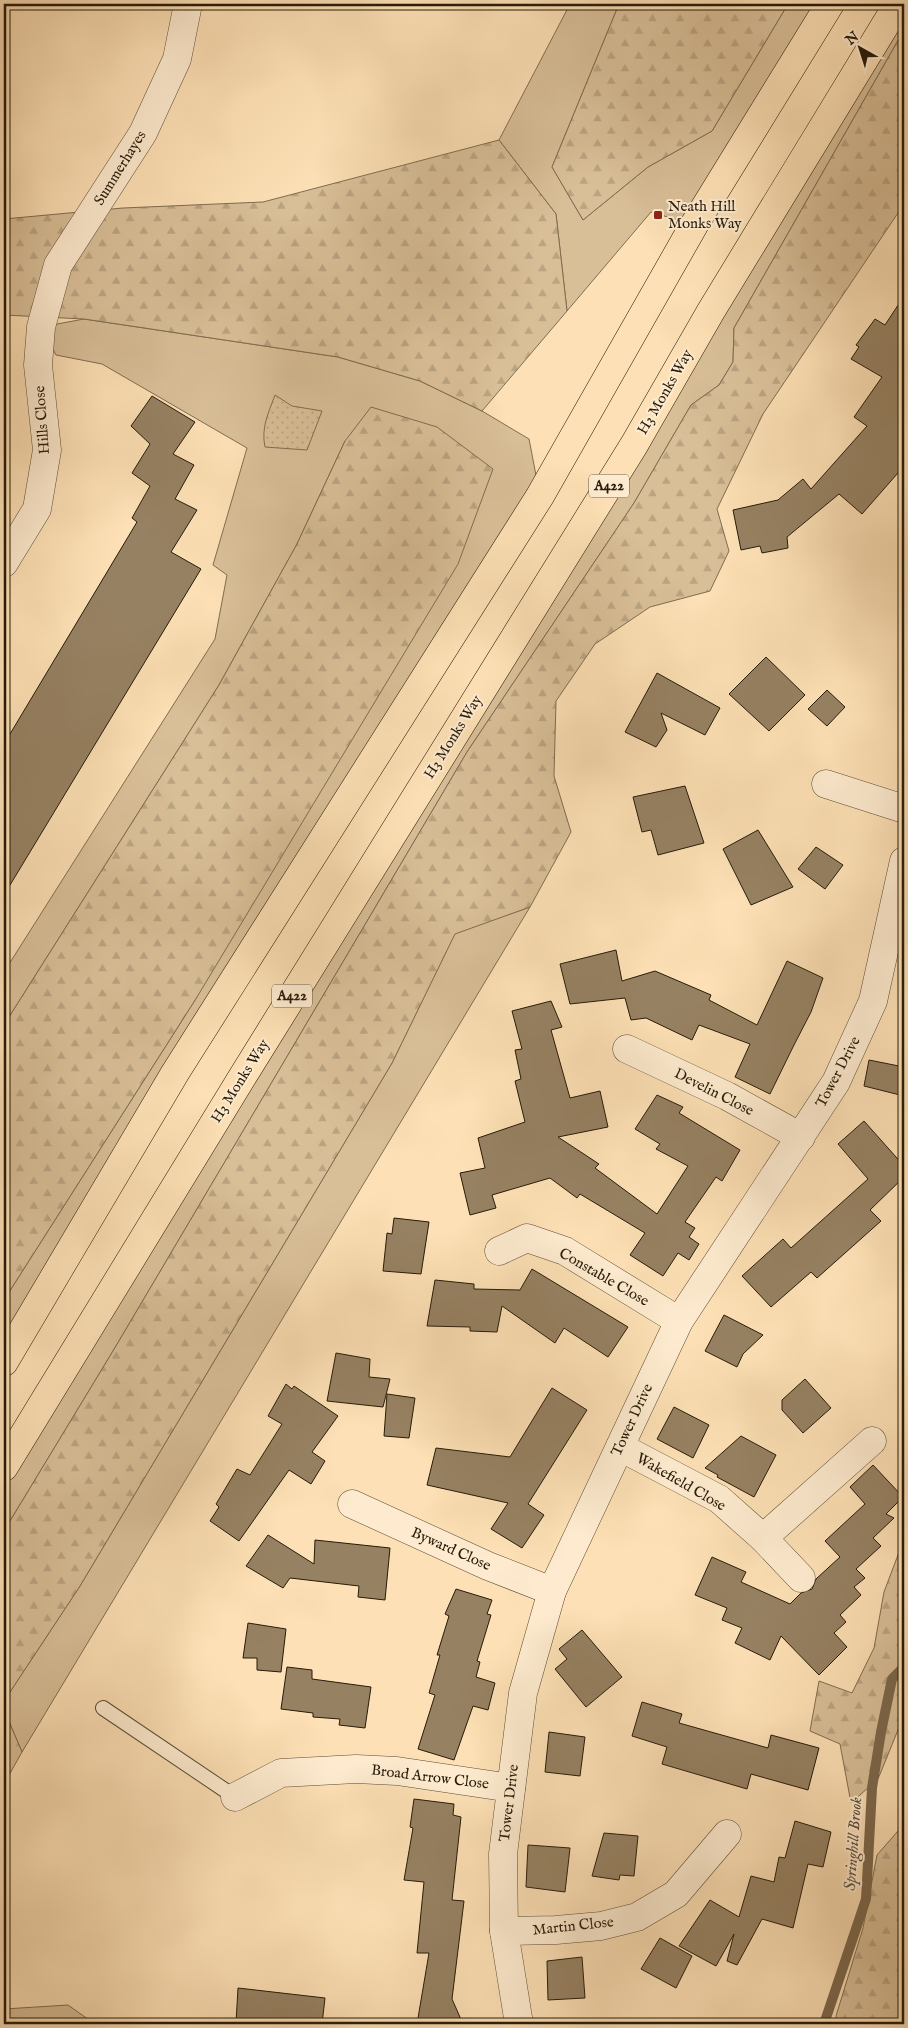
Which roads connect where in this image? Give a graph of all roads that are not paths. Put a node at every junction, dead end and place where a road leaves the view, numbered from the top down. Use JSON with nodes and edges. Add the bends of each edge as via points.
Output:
{"nodes":[{"id":1,"x":188,"y":4,"type":"edge"},
{"id":2,"x":830,"y":4,"type":"edge"},
{"id":3,"x":898,"y":4,"type":"edge"},
{"id":4,"x":42,"y":327,"type":"joint"},
{"id":5,"x":4,"y":563,"type":"edge"},
{"id":6,"x":826,"y":784,"type":"dead end"},
{"id":7,"x":904,"y":809,"type":"edge"},
{"id":8,"x":904,"y":861,"type":"edge"},
{"id":9,"x":626,"y":1049,"type":"dead end"},
{"id":10,"x":801,"y":1137,"type":"junction"},
{"id":11,"x":499,"y":1251,"type":"dead end"},
{"id":12,"x":679,"y":1320,"type":"junction"},
{"id":13,"x":4,"y":1362,"type":"edge"},
{"id":14,"x":872,"y":1441,"type":"dead end"},
{"id":15,"x":620,"y":1447,"type":"junction"},
{"id":16,"x":4,"y":1467,"type":"edge"},
{"id":17,"x":352,"y":1504,"type":"dead end"},
{"id":18,"x":763,"y":1538,"type":"junction"},
{"id":19,"x":801,"y":1578,"type":"dead end"},
{"id":20,"x":552,"y":1591,"type":"junction"},
{"id":21,"x":103,"y":1708,"type":"dead end"},
{"id":22,"x":511,"y":1788,"type":"junction"},
{"id":23,"x":236,"y":1797,"type":"joint"},
{"id":24,"x":727,"y":1834,"type":"dead end"},
{"id":25,"x":504,"y":1931,"type":"junction"},
{"id":26,"x":519,"y":2024,"type":"edge"}],
"edges":[{"from":1,"to":4,"type":"street","name":"Summerhayes","via":[[177,59],[143,133],[58,265]]},
{"from":2,"to":13,"type":"main road","via":[[694,225],[540,496],[175,1073]]},
{"from":3,"to":16,"type":"main road","name":"H3 Monks Way","number":"A422","via":[[711,311],[634,446]]},
{"from":4,"to":5,"type":"street","name":"Hills Close","via":[[38,365],[47,450],[37,509]]},
{"from":6,"to":7,"type":"street"},
{"from":8,"to":10,"type":"street","name":"Tower Drive","via":[[873,1002],[836,1082]]},
{"from":9,"to":10,"type":"street","name":"Develin Close","via":[[728,1096]]},
{"from":10,"to":12,"type":"street","name":"Tower Drive"},
{"from":11,"to":12,"type":"street","name":"Constable Close","via":[[527,1238],[565,1252]]},
{"from":12,"to":15,"type":"street","name":"Tower Drive"},
{"from":14,"to":18,"type":"street"},
{"from":15,"to":18,"type":"street","name":"Wakefield Close","via":[[719,1499]]},
{"from":15,"to":20,"type":"street","name":"Tower Drive"},
{"from":17,"to":20,"type":"street","name":"Byward Close","via":[[488,1566]]},
{"from":18,"to":19,"type":"street","name":"Wakefield Close"},
{"from":20,"to":22,"type":"street","name":"Tower Drive","via":[[523,1693]]},
{"from":21,"to":23,"type":"lane"},
{"from":22,"to":23,"type":"street","name":"Broad Arrow Close","via":[[397,1771],[356,1769],[281,1773]]},
{"from":22,"to":25,"type":"street","name":"Tower Drive","via":[[503,1854]]},
{"from":24,"to":25,"type":"street","name":"Martin Close","via":[[676,1894],[638,1917],[601,1926]]},
{"from":25,"to":26,"type":"street","name":"Tower Drive"}]}
